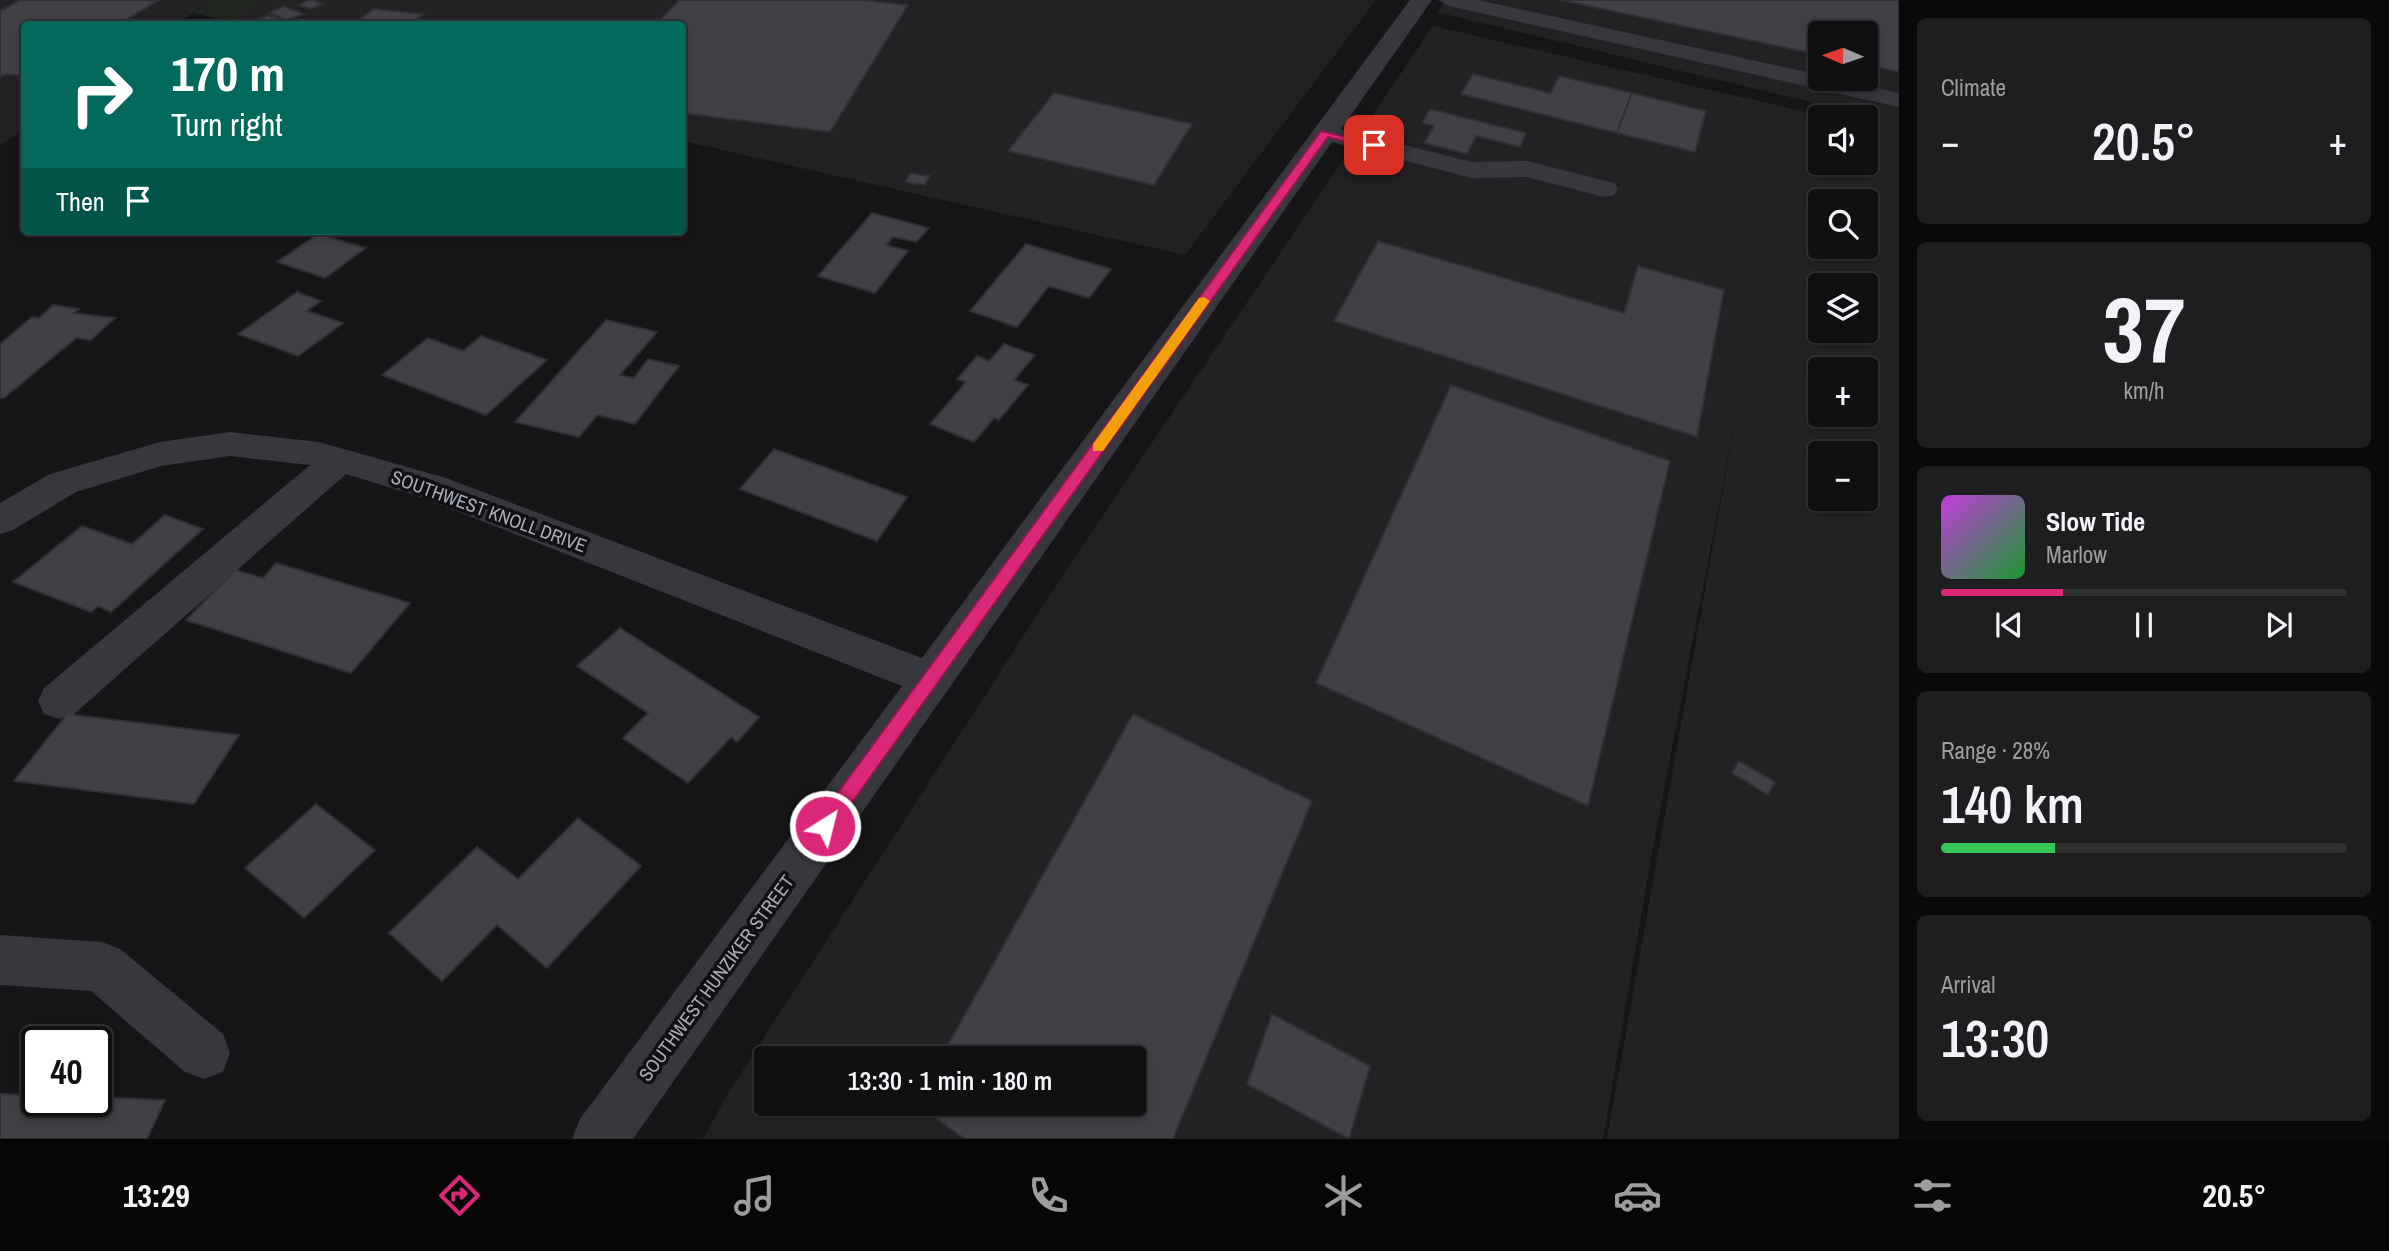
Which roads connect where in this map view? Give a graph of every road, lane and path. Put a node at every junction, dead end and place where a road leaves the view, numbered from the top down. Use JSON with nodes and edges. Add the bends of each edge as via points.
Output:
{"nodes":[{"id":1,"x":1421,"y":0,"type":"edge"},
{"id":2,"x":1449,"y":0,"type":"edge"},
{"id":3,"x":1899,"y":100,"type":"edge"},
{"id":4,"x":1325,"y":133,"type":"junction"},
{"id":5,"x":1604,"y":189,"type":"dead end"},
{"id":6,"x":340,"y":460,"type":"junction"},
{"id":7,"x":0,"y":520,"type":"edge"},
{"id":8,"x":930,"y":679,"type":"junction"},
{"id":9,"x":60,"y":701,"type":"dead end"},
{"id":10,"x":0,"y":960,"type":"edge"},
{"id":11,"x":204,"y":1053,"type":"dead end"},
{"id":12,"x":600,"y":1139,"type":"edge"}],
"edges":[{"from":1,"to":4,"type":"street","name":"SOUTHWEST HUNZIKER STREET"},
{"from":2,"to":3,"type":"street"},
{"from":4,"to":5,"type":"street","via":[[1472,170],[1528,169]]},
{"from":4,"to":8,"type":"street","name":"SOUTHWEST HUNZIKER STREET"},
{"from":6,"to":7,"type":"street","name":"SOUTHWEST KNOLL DRIVE","via":[[230,444],[160,454],[63,483]]},
{"from":6,"to":8,"type":"street","name":"SOUTHWEST KNOLL DRIVE","via":[[433,486]]},
{"from":6,"to":9,"type":"street"},
{"from":8,"to":12,"type":"street","name":"SOUTHWEST HUNZIKER STREET"},
{"from":10,"to":11,"type":"street","via":[[102,967]]}]}
